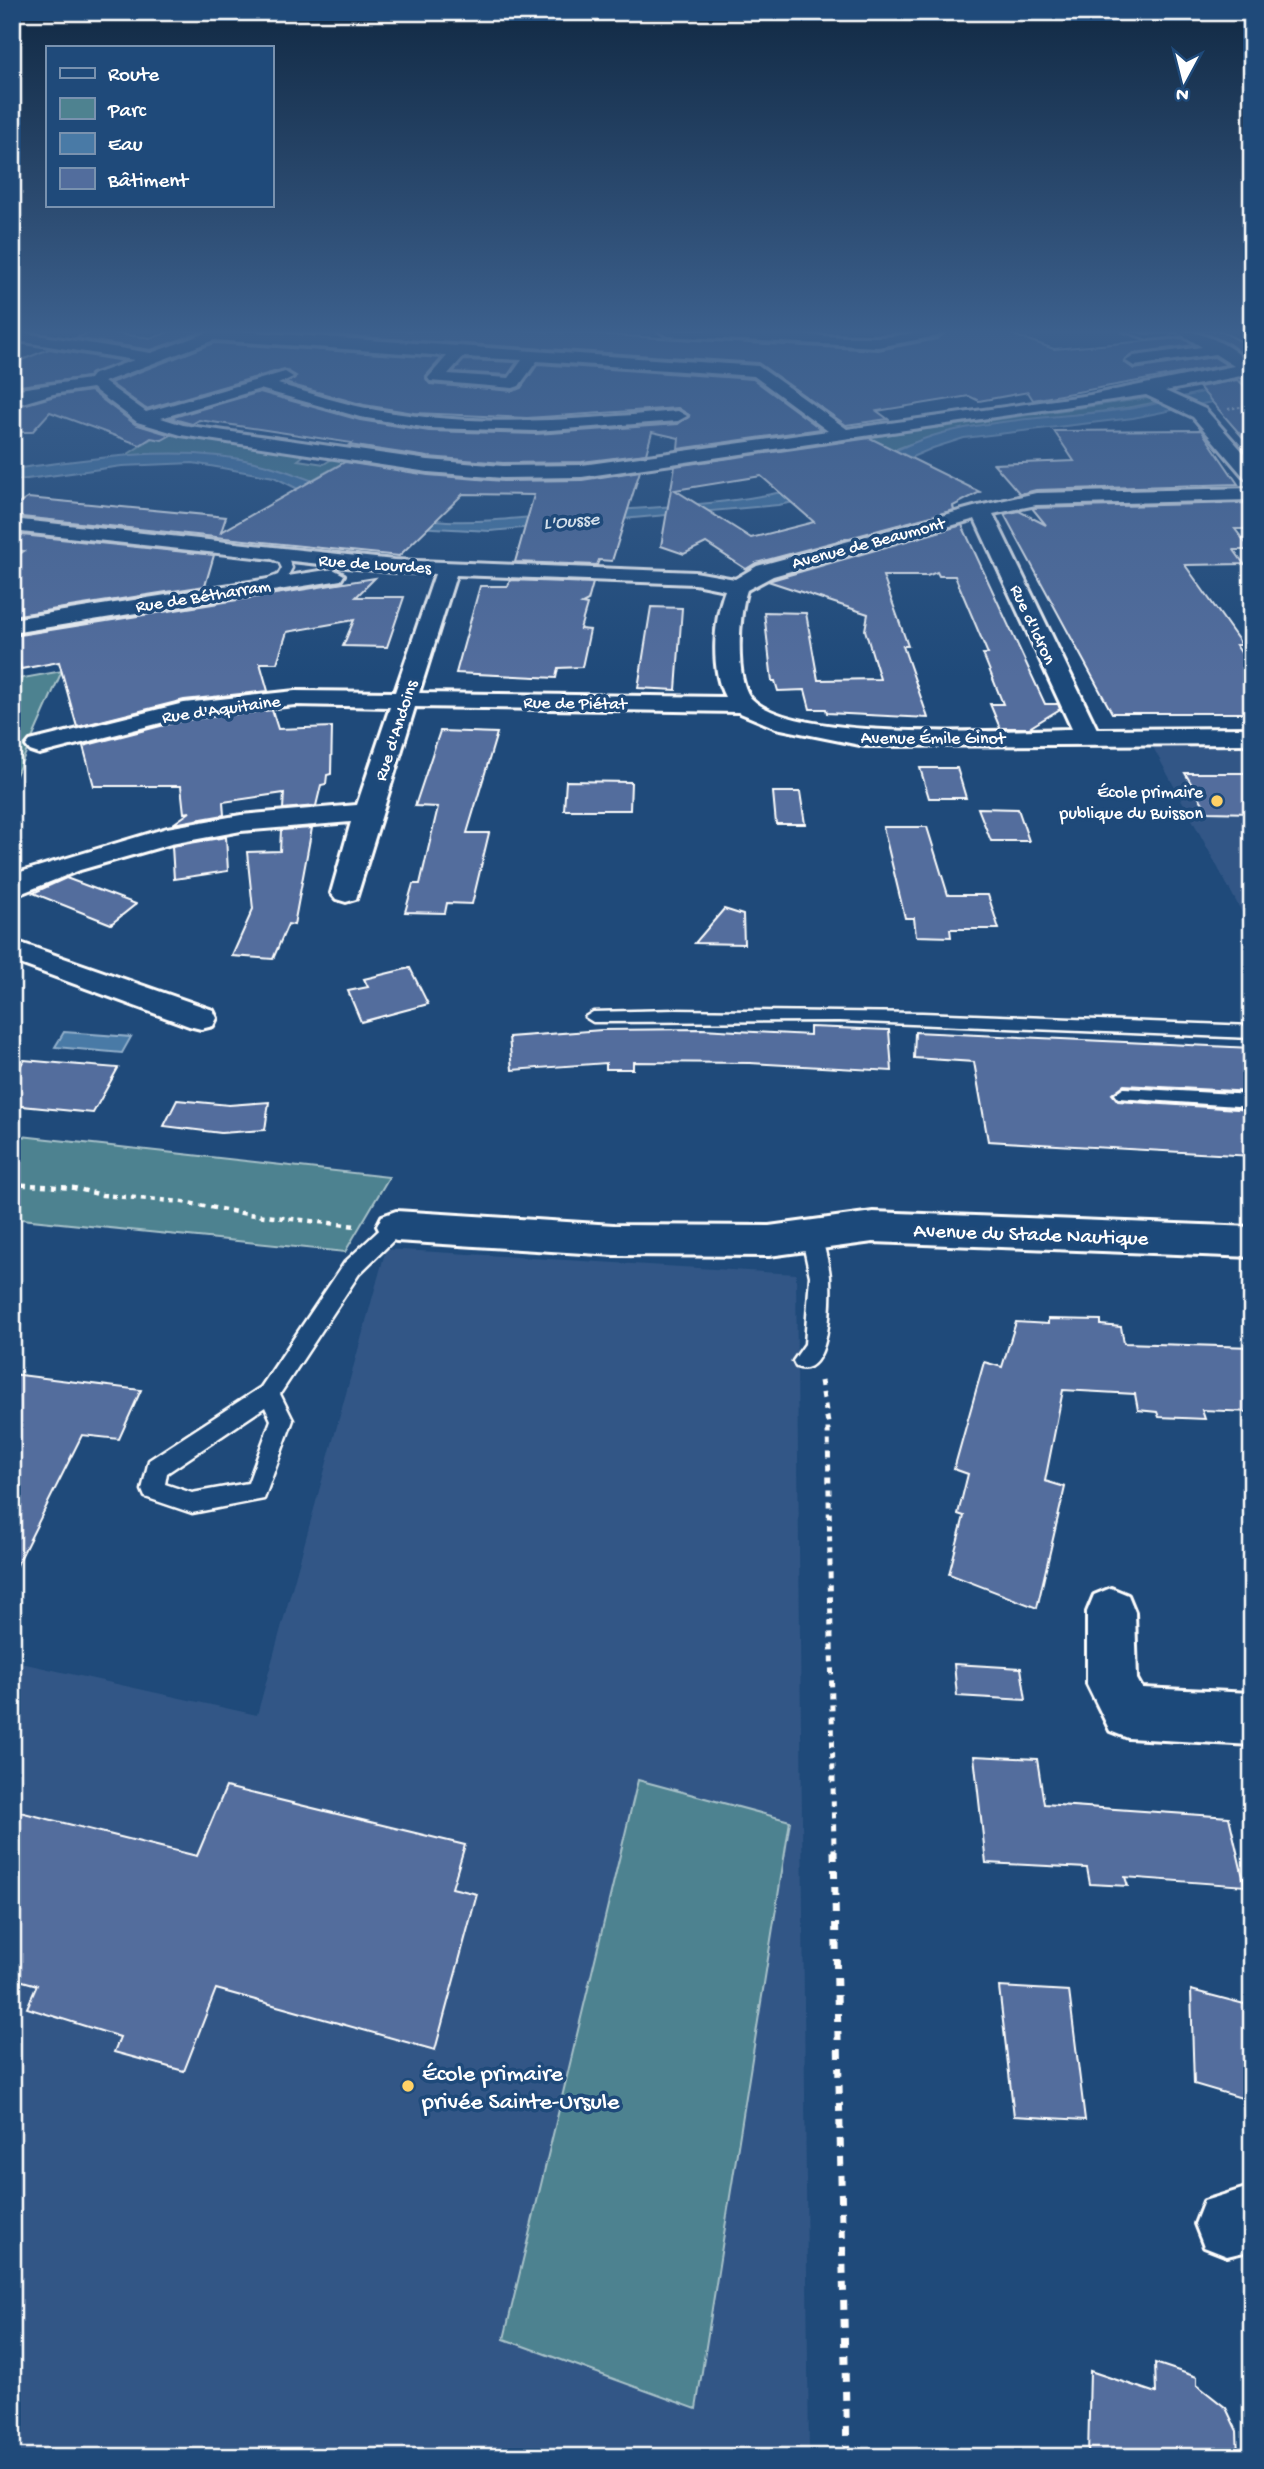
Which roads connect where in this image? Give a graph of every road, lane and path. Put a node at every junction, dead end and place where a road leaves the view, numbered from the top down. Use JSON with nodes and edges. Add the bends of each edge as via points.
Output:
{"nodes":[{"id":1,"x":291,"y":446,"type":"edge"},
{"id":2,"x":708,"y":446,"type":"edge"},
{"id":3,"x":773,"y":446,"type":"edge"},
{"id":4,"x":1227,"y":446,"type":"edge"},
{"id":5,"x":717,"y":455,"type":"junction"},
{"id":6,"x":1252,"y":474,"type":"edge"},
{"id":7,"x":1252,"y":494,"type":"edge"},
{"id":8,"x":981,"y":511,"type":"junction"},
{"id":9,"x":12,"y":525,"type":"edge"},
{"id":10,"x":269,"y":554,"type":"junction"},
{"id":11,"x":394,"y":566,"type":"junction"},
{"id":12,"x":448,"y":568,"type":"junction"},
{"id":13,"x":257,"y":586,"type":"junction"},
{"id":14,"x":738,"y":586,"type":"junction"},
{"id":15,"x":12,"y":626,"type":"edge"},
{"id":16,"x":406,"y":698,"type":"junction"},
{"id":17,"x":745,"y":705,"type":"junction"},
{"id":18,"x":1252,"y":736,"type":"edge"},
{"id":19,"x":1088,"y":737,"type":"junction"},
{"id":20,"x":39,"y":746,"type":"dead end"},
{"id":21,"x":368,"y":812,"type":"junction"},
{"id":22,"x":12,"y":888,"type":"edge"},
{"id":23,"x":346,"y":893,"type":"dead end"},
{"id":24,"x":12,"y":950,"type":"edge"},
{"id":25,"x":593,"y":1017,"type":"dead end"},
{"id":26,"x":201,"y":1018,"type":"dead end"},
{"id":27,"x":1252,"y":1032,"type":"edge"},
{"id":28,"x":1124,"y":1094,"type":"dead end"},
{"id":29,"x":1252,"y":1101,"type":"edge"},
{"id":30,"x":12,"y":1184,"type":"edge"},
{"id":31,"x":396,"y":1226,"type":"junction"},
{"id":32,"x":811,"y":1234,"type":"junction"},
{"id":33,"x":1252,"y":1242,"type":"edge"},
{"id":34,"x":809,"y":1354,"type":"joint"},
{"id":35,"x":269,"y":1393,"type":"junction"},
{"id":36,"x":1111,"y":1612,"type":"dead end"},
{"id":37,"x":1252,"y":1719,"type":"edge"},
{"id":38,"x":847,"y":2457,"type":"edge"}],
"edges":[{"from":1,"to":5,"type":"street","via":[[503,472],[582,471]]},
{"from":2,"to":5,"type":"street"},
{"from":3,"to":5,"type":"street"},
{"from":4,"to":6,"type":"street"},
{"from":7,"to":8,"type":"street","name":"Avenue de Beaumont","via":[[1036,499]]},
{"from":8,"to":14,"type":"street","name":"Avenue de Beaumont","via":[[765,571]]},
{"from":8,"to":19,"type":"street","name":"Rue d'Idron"},
{"from":9,"to":10,"type":"street","name":"Rue de Lourdes"},
{"from":10,"to":11,"type":"street","name":"Rue de Lourdes"},
{"from":10,"to":13,"type":"lane","via":[[285,560],[287,568],[282,577]]},
{"from":11,"to":12,"type":"street","name":"Rue de Lourdes"},
{"from":11,"to":13,"type":"street","name":"Rue de Bétharram"},
{"from":12,"to":14,"type":"street","name":"Rue de Lourdes","via":[[695,578]]},
{"from":12,"to":16,"type":"street","name":"Rue d'Andoins"},
{"from":13,"to":15,"type":"street","name":"Rue de Bétharram"},
{"from":14,"to":17,"type":"street","via":[[730,602],[729,665],[733,688]]},
{"from":16,"to":17,"type":"street","name":"Rue de Piétat"},
{"from":16,"to":20,"type":"street","name":"Rue d'Aquitaine","via":[[295,698],[184,710]]},
{"from":16,"to":21,"type":"street","name":"Rue d'Andoins"},
{"from":17,"to":19,"type":"street","name":"Avenue Émile Ginot","via":[[828,734],[865,738]]},
{"from":18,"to":19,"type":"street","name":"Avenue Émile Ginot"},
{"from":21,"to":22,"type":"street","via":[[241,823],[167,836],[70,863]]},
{"from":21,"to":23,"type":"street","name":"Rue d'Andoins"},
{"from":24,"to":26,"type":"street"},
{"from":25,"to":27,"type":"lane","via":[[858,1015]]},
{"from":28,"to":29,"type":"lane"},
{"from":30,"to":31,"type":"path","via":[[183,1202],[284,1219]]},
{"from":31,"to":32,"type":"street","name":"Avenue du Stade Nautique","via":[[614,1240],[769,1241]]},
{"from":31,"to":35,"type":"lane","via":[[352,1268]]},
{"from":32,"to":33,"type":"street","name":"Avenue du Stade Nautique","via":[[873,1227]]},
{"from":32,"to":34,"type":"lane","via":[[820,1276]]},
{"from":34,"to":38,"type":"path","via":[[828,1423]]},
{"from":35,"to":35,"type":"lane","via":[[157,1467],[153,1490],[191,1503],[256,1492],[282,1420]]},
{"from":36,"to":37,"type":"street","via":[[1112,1684],[1128,1713]]}]}
